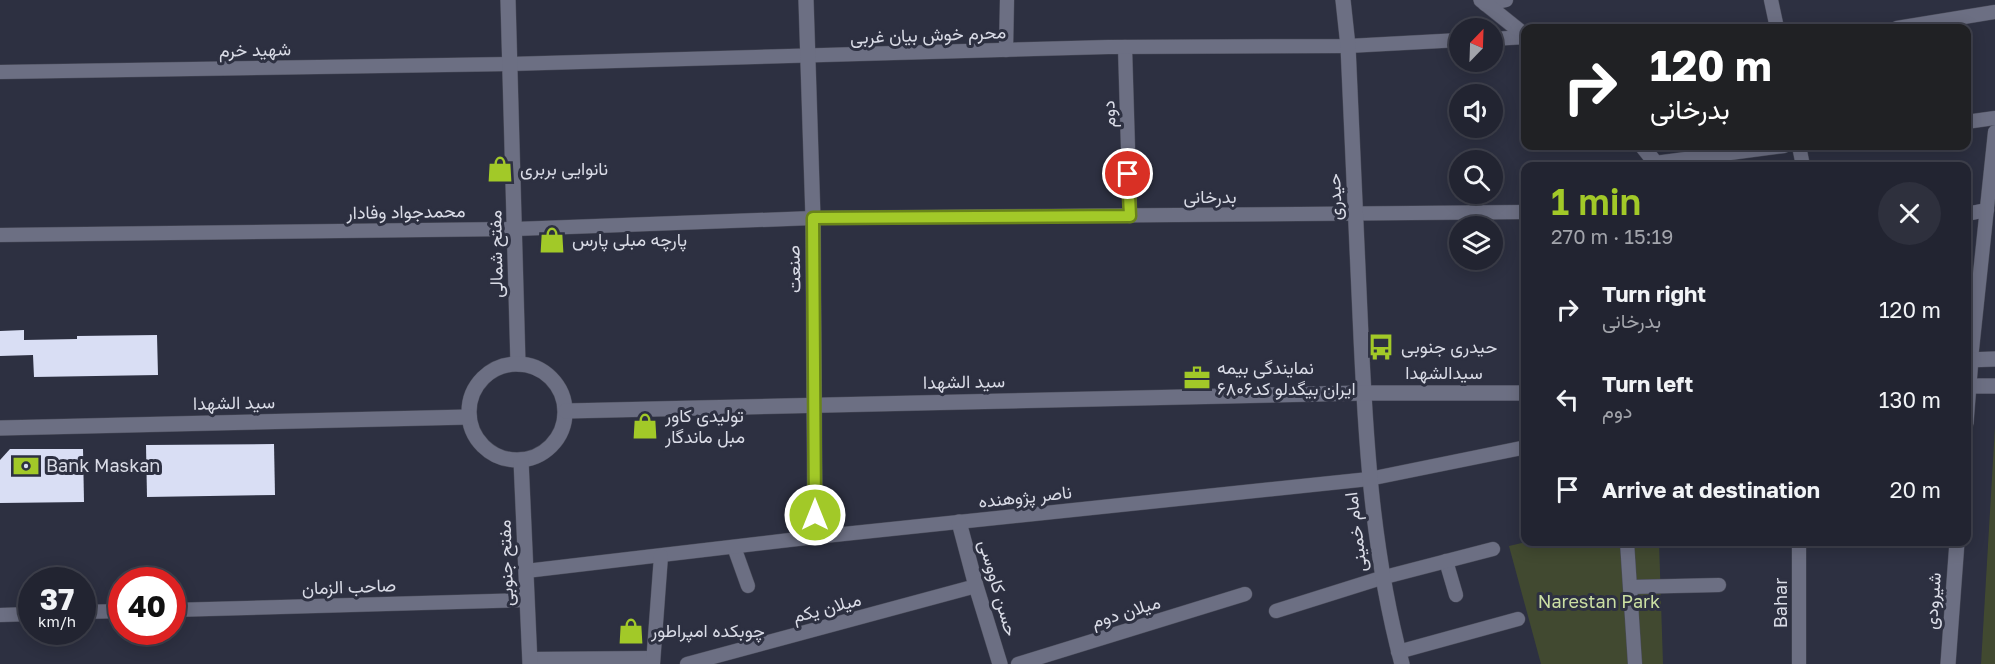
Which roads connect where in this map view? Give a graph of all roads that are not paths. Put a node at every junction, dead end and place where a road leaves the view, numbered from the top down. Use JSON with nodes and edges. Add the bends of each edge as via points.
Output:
{"nodes":[{"id":1,"x":508,"y":0,"type":"edge"},
{"id":2,"x":806,"y":0,"type":"edge"},
{"id":3,"x":1007,"y":0,"type":"edge"},
{"id":4,"x":1343,"y":0,"type":"edge"},
{"id":5,"x":1506,"y":0,"type":"edge"},
{"id":6,"x":1771,"y":0,"type":"edge"},
{"id":7,"x":1483,"y":2,"type":"edge"},
{"id":8,"x":1995,"y":12,"type":"edge"},
{"id":9,"x":1776,"y":24,"type":"edge"},
{"id":10,"x":1922,"y":24,"type":"edge"},
{"id":11,"x":1521,"y":32,"type":"edge"},
{"id":12,"x":1521,"y":36,"type":"edge"},
{"id":13,"x":1503,"y":38,"type":"edge"},
{"id":14,"x":1449,"y":41,"type":"edge"},
{"id":15,"x":1348,"y":46,"type":"junction"},
{"id":16,"x":1125,"y":47,"type":"junction"},
{"id":17,"x":1006,"y":50,"type":"junction"},
{"id":18,"x":808,"y":56,"type":"junction"},
{"id":19,"x":510,"y":64,"type":"junction"},
{"id":20,"x":0,"y":72,"type":"edge"},
{"id":21,"x":1995,"y":118,"type":"edge"},
{"id":22,"x":1971,"y":121,"type":"edge"},
{"id":23,"x":1995,"y":132,"type":"edge"},
{"id":24,"x":1757,"y":150,"type":"edge"},
{"id":25,"x":1676,"y":162,"type":"edge"},
{"id":26,"x":1987,"y":210,"type":"junction"},
{"id":27,"x":1521,"y":212,"type":"edge"},
{"id":28,"x":1971,"y":213,"type":"edge"},
{"id":29,"x":1355,"y":214,"type":"junction"},
{"id":30,"x":1130,"y":216,"type":"junction"},
{"id":31,"x":813,"y":218,"type":"junction"},
{"id":32,"x":515,"y":229,"type":"junction"},
{"id":33,"x":0,"y":235,"type":"edge"},
{"id":34,"x":1971,"y":343,"type":"edge"},
{"id":35,"x":1995,"y":359,"type":"edge"},
{"id":36,"x":1971,"y":360,"type":"edge"},
{"id":37,"x":518,"y":364,"type":"junction"},
{"id":38,"x":1971,"y":386,"type":"edge"},
{"id":39,"x":1995,"y":386,"type":"edge"},
{"id":40,"x":1363,"y":393,"type":"junction"},
{"id":41,"x":1521,"y":393,"type":"edge"},
{"id":42,"x":815,"y":405,"type":"junction"},
{"id":43,"x":566,"y":411,"type":"junction"},
{"id":44,"x":469,"y":417,"type":"junction"},
{"id":45,"x":0,"y":428,"type":"edge"},
{"id":46,"x":1521,"y":448,"type":"edge"},
{"id":47,"x":521,"y":460,"type":"junction"},
{"id":48,"x":1369,"y":479,"type":"junction"},
{"id":49,"x":959,"y":522,"type":"junction"},
{"id":50,"x":815,"y":537,"type":"junction"},
{"id":51,"x":1627,"y":546,"type":"edge"},
{"id":52,"x":1799,"y":546,"type":"edge"},
{"id":53,"x":1957,"y":546,"type":"edge"},
{"id":54,"x":734,"y":547,"type":"junction"},
{"id":55,"x":1493,"y":549,"type":"dead end"},
{"id":56,"x":661,"y":556,"type":"junction"},
{"id":57,"x":1446,"y":561,"type":"junction"},
{"id":58,"x":526,"y":571,"type":"junction"},
{"id":59,"x":1381,"y":578,"type":"junction"},
{"id":60,"x":1719,"y":585,"type":"dead end"},
{"id":61,"x":748,"y":586,"type":"dead end"},
{"id":62,"x":976,"y":586,"type":"junction"},
{"id":63,"x":1630,"y":587,"type":"junction"},
{"id":64,"x":1245,"y":594,"type":"dead end"},
{"id":65,"x":1456,"y":595,"type":"dead end"},
{"id":66,"x":527,"y":600,"type":"junction"},
{"id":67,"x":186,"y":610,"type":"edge"},
{"id":68,"x":1276,"y":610,"type":"dead end"},
{"id":69,"x":18,"y":614,"type":"edge"},
{"id":70,"x":0,"y":615,"type":"edge"},
{"id":71,"x":1518,"y":619,"type":"dead end"},
{"id":72,"x":1400,"y":658,"type":"edge"},
{"id":73,"x":653,"y":661,"type":"edge"},
{"id":74,"x":530,"y":662,"type":"edge"},
{"id":75,"x":687,"y":664,"type":"edge"},
{"id":76,"x":1000,"y":664,"type":"edge"},
{"id":77,"x":1018,"y":664,"type":"edge"},
{"id":78,"x":1635,"y":664,"type":"edge"},
{"id":79,"x":1799,"y":664,"type":"edge"},
{"id":80,"x":1948,"y":664,"type":"edge"}],
"edges":[{"from":1,"to":19,"type":"street","name":"مفتح شمالی"},
{"from":2,"to":18,"type":"street","name":"صنعت"},
{"from":3,"to":17,"type":"street"},
{"from":4,"to":15,"type":"street","name":"حیدری"},
{"from":5,"to":7,"type":"street"},
{"from":6,"to":9,"type":"street"},
{"from":7,"to":11,"type":"street"},
{"from":8,"to":10,"type":"street"},
{"from":12,"to":13,"type":"street"},
{"from":14,"to":15,"type":"street","name":"محرم خوش بیان غربی"},
{"from":15,"to":16,"type":"street","name":"محرم خوش بیان غربی"},
{"from":15,"to":29,"type":"street","name":"حیدری"},
{"from":16,"to":17,"type":"street","name":"محرم خوش بیان غربی"},
{"from":16,"to":30,"type":"street","name":"دوم"},
{"from":17,"to":18,"type":"street","name":"محرم خوش بیان غربی"},
{"from":18,"to":19,"type":"street","name":"محرم خوش بیان غربی"},
{"from":18,"to":31,"type":"street","name":"صنعت"},
{"from":19,"to":20,"type":"street","name":"شهید خرم"},
{"from":19,"to":32,"type":"street","name":"مفتح شمالی"},
{"from":21,"to":22,"type":"street"},
{"from":23,"to":26,"type":"street"},
{"from":24,"to":25,"type":"street"},
{"from":26,"to":28,"type":"street"},
{"from":26,"to":34,"type":"street"},
{"from":27,"to":29,"type":"street","name":"بدرخانی"},
{"from":29,"to":30,"type":"street","name":"بدرخانی"},
{"from":29,"to":40,"type":"street","name":"حیدری"},
{"from":30,"to":31,"type":"street","name":"بدرخانی"},
{"from":31,"to":32,"type":"street","name":"محمدجواد وفادار"},
{"from":31,"to":42,"type":"street","name":"صنعت"},
{"from":32,"to":33,"type":"street","name":"محمدجواد وفادار"},
{"from":32,"to":37,"type":"street","name":"مفتح شمالی"},
{"from":35,"to":36,"type":"street"},
{"from":37,"to":43,"type":"street","via":[[533,366],[551,378],[563,396]]},
{"from":37,"to":44,"type":"street","via":[[502,366],[488,374],[477,386]]},
{"from":38,"to":39,"type":"street"},
{"from":40,"to":41,"type":"street","name":"سیدالشهدا"},
{"from":40,"to":42,"type":"street","name":"سید الشهدا"},
{"from":40,"to":48,"type":"street","name":"امام خمینی"},
{"from":42,"to":43,"type":"street","name":"سید الشهدا"},
{"from":42,"to":50,"type":"street","name":"صنعت"},
{"from":43,"to":47,"type":"street","via":[[558,438],[548,449]]},
{"from":44,"to":45,"type":"street","name":"سید الشهدا"},
{"from":44,"to":47,"type":"street","via":[[481,444],[507,459]]},
{"from":46,"to":48,"type":"street","name":"ناصر پژوهنده"},
{"from":47,"to":58,"type":"street","name":"مفتح جنوبی"},
{"from":48,"to":49,"type":"street","name":"ناصر پژوهنده"},
{"from":48,"to":59,"type":"street","name":"امام خمینی"},
{"from":49,"to":50,"type":"street","name":"ناصر پژوهنده"},
{"from":49,"to":62,"type":"street","name":"حسن کاووسی"},
{"from":50,"to":54,"type":"street","name":"ناصر پژوهنده"},
{"from":51,"to":63,"type":"street"},
{"from":52,"to":79,"type":"street","name":"Bahar"},
{"from":53,"to":80,"type":"street","name":"شیرودی"},
{"from":54,"to":56,"type":"street","name":"ناصر پژوهنده"},
{"from":54,"to":61,"type":"street"},
{"from":55,"to":57,"type":"street"},
{"from":56,"to":58,"type":"street","name":"ناصر پژوهنده"},
{"from":56,"to":73,"type":"street"},
{"from":57,"to":59,"type":"street"},
{"from":57,"to":65,"type":"street"},
{"from":58,"to":66,"type":"street","name":"مفتح جنوبی"},
{"from":59,"to":68,"type":"street"},
{"from":59,"to":72,"type":"street","name":"امام خمینی"},
{"from":60,"to":63,"type":"street"},
{"from":62,"to":75,"type":"street","name":"میلان یکم"},
{"from":62,"to":76,"type":"street","name":"حسن کاووسی"},
{"from":63,"to":78,"type":"street"},
{"from":64,"to":77,"type":"street","name":"میلان دوم"},
{"from":66,"to":67,"type":"street","name":"صاحب الزمان"},
{"from":66,"to":74,"type":"street","name":"مفتح جنوبی"},
{"from":69,"to":70,"type":"street"},
{"from":71,"to":72,"type":"street"},
{"from":73,"to":74,"type":"street"}]}
